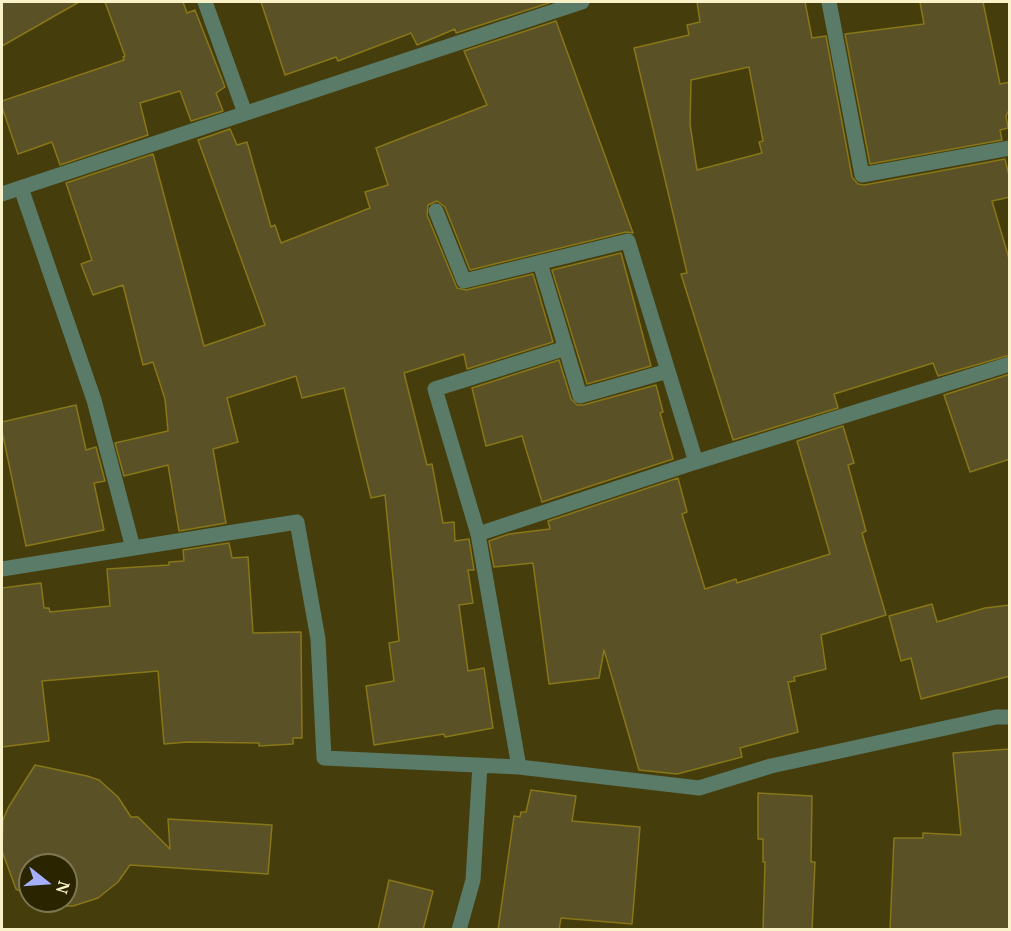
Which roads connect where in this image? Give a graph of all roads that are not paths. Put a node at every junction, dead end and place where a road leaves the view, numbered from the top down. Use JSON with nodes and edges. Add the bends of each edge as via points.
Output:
{"nodes":[{"id":1,"x":205,"y":2,"type":"edge"},
{"id":2,"x":582,"y":2,"type":"edge"},
{"id":3,"x":829,"y":2,"type":"edge"},
{"id":4,"x":541,"y":8,"type":"edge"},
{"id":5,"x":245,"y":113,"type":"junction"},
{"id":6,"x":1010,"y":148,"type":"edge"},
{"id":7,"x":21,"y":188,"type":"junction"},
{"id":8,"x":2,"y":194,"type":"edge"},
{"id":9,"x":436,"y":212,"type":"dead end"},
{"id":10,"x":540,"y":262,"type":"junction"},
{"id":11,"x":566,"y":348,"type":"junction"},
{"id":12,"x":1010,"y":364,"type":"edge"},
{"id":13,"x":668,"y":372,"type":"junction"},
{"id":14,"x":696,"y":462,"type":"junction"},
{"id":15,"x":478,"y":534,"type":"junction"},
{"id":16,"x":133,"y":548,"type":"junction"},
{"id":17,"x":2,"y":569,"type":"edge"},
{"id":18,"x":1010,"y":717,"type":"edge"},
{"id":19,"x":480,"y":765,"type":"junction"},
{"id":20,"x":519,"y":767,"type":"junction"},
{"id":21,"x":459,"y":930,"type":"edge"}],
"edges":[{"from":1,"to":5,"type":"street"},
{"from":2,"to":4,"type":"street"},
{"from":3,"to":6,"type":"street","via":[[862,175]]},
{"from":4,"to":5,"type":"street"},
{"from":5,"to":7,"type":"street"},
{"from":7,"to":8,"type":"street"},
{"from":7,"to":16,"type":"street","via":[[94,400]]},
{"from":9,"to":10,"type":"street","via":[[464,281]]},
{"from":10,"to":11,"type":"street"},
{"from":10,"to":13,"type":"street","via":[[628,241]]},
{"from":11,"to":13,"type":"street","via":[[580,396]]},
{"from":11,"to":15,"type":"street","via":[[435,389]]},
{"from":12,"to":14,"type":"street"},
{"from":13,"to":14,"type":"street"},
{"from":14,"to":15,"type":"street"},
{"from":15,"to":20,"type":"street"},
{"from":16,"to":17,"type":"street"},
{"from":16,"to":19,"type":"street","via":[[297,522],[318,639],[324,758]]},
{"from":18,"to":20,"type":"street","via":[[771,766],[699,788]]},
{"from":19,"to":20,"type":"street"},
{"from":19,"to":21,"type":"street","via":[[473,880]]}]}
